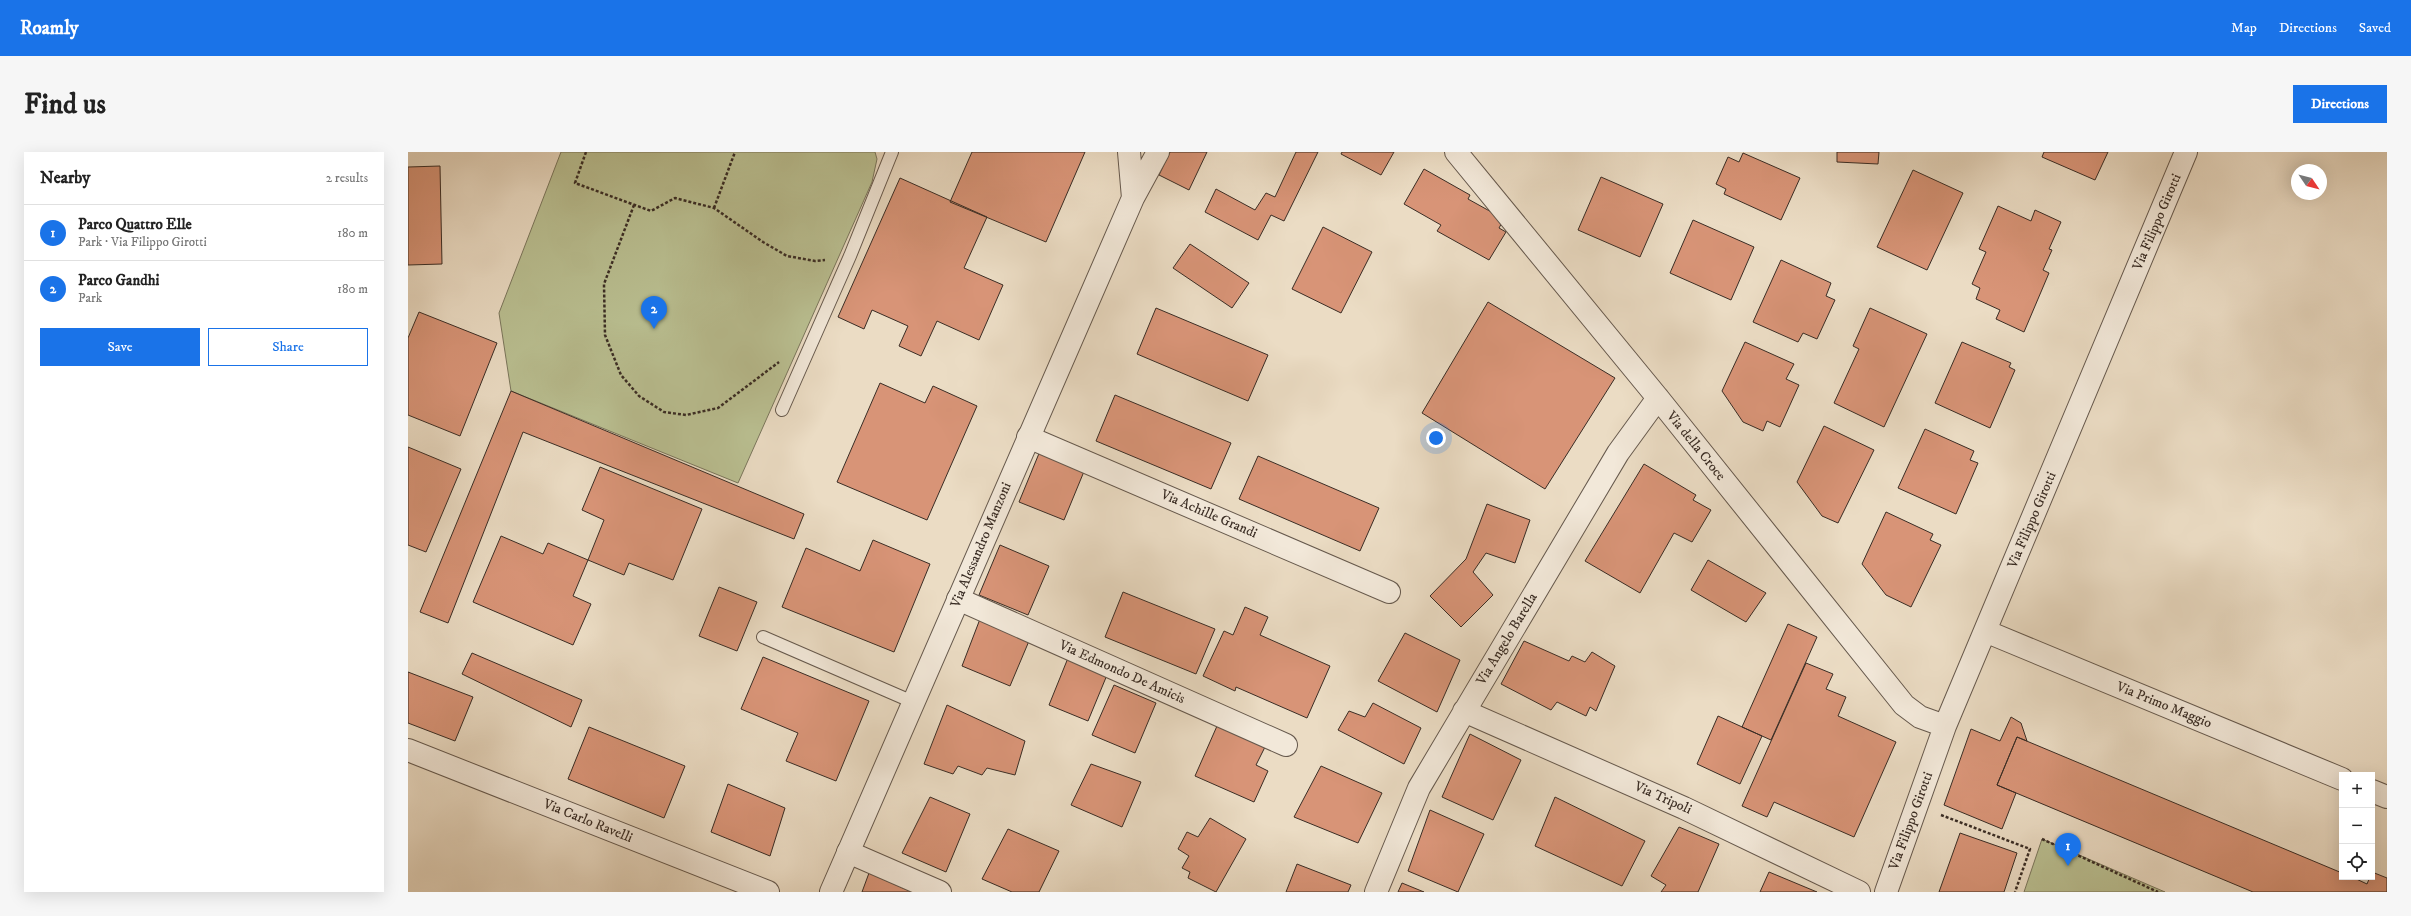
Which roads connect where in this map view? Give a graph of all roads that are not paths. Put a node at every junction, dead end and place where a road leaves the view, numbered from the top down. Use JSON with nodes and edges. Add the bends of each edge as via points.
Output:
{"nodes":[{"id":1,"x":892,"y":152,"type":"edge"},
{"id":2,"x":1129,"y":152,"type":"edge"},
{"id":3,"x":1158,"y":152,"type":"edge"},
{"id":4,"x":1456,"y":152,"type":"edge"},
{"id":5,"x":2186,"y":152,"type":"edge"},
{"id":6,"x":1132,"y":198,"type":"junction"},
{"id":7,"x":1658,"y":398,"type":"junction"},
{"id":8,"x":782,"y":410,"type":"dead end"},
{"id":9,"x":1028,"y":437,"type":"junction"},
{"id":10,"x":1389,"y":592,"type":"dead end"},
{"id":11,"x":958,"y":599,"type":"junction"},
{"id":12,"x":1986,"y":631,"type":"junction"},
{"id":13,"x":763,"y":637,"type":"dead end"},
{"id":14,"x":913,"y":702,"type":"junction"},
{"id":15,"x":1464,"y":711,"type":"junction"},
{"id":16,"x":1946,"y":726,"type":"junction"},
{"id":17,"x":1286,"y":746,"type":"dead end"},
{"id":18,"x":408,"y":750,"type":"edge"},
{"id":19,"x":2339,"y":778,"type":"edge"},
{"id":20,"x":2375,"y":792,"type":"edge"},
{"id":21,"x":2387,"y":797,"type":"edge"},
{"id":22,"x":848,"y":852,"type":"junction"},
{"id":23,"x":768,"y":892,"type":"edge"},
{"id":24,"x":831,"y":892,"type":"edge"},
{"id":25,"x":940,"y":892,"type":"edge"},
{"id":26,"x":1376,"y":892,"type":"edge"},
{"id":27,"x":1859,"y":892,"type":"edge"},
{"id":28,"x":1886,"y":892,"type":"edge"}],
"edges":[{"from":1,"to":8,"type":"lane","via":[[850,256]]},
{"from":2,"to":6,"type":"street","name":"Via Alessandro Manzoni"},
{"from":3,"to":6,"type":"street","name":"Via Alessandro Manzoni"},
{"from":4,"to":7,"type":"street","name":"Via della Croce"},
{"from":5,"to":12,"type":"street","name":"Via Filippo Girotti"},
{"from":6,"to":9,"type":"street","name":"Via Alessandro Manzoni"},
{"from":7,"to":15,"type":"street","name":"Via Angelo Barella","via":[[1618,453]]},
{"from":7,"to":16,"type":"street","name":"Via della Croce","via":[[1904,706],[1920,717]]},
{"from":9,"to":10,"type":"street","name":"Via Achille Grandi"},
{"from":9,"to":11,"type":"street","name":"Via Alessandro Manzoni"},
{"from":11,"to":14,"type":"street","name":"Via Alessandro Manzoni"},
{"from":11,"to":17,"type":"street","name":"Via Edmondo De Amicis"},
{"from":12,"to":16,"type":"street","name":"Via Filippo Girotti"},
{"from":12,"to":19,"type":"street","name":"Via Primo Maggio"},
{"from":13,"to":14,"type":"lane"},
{"from":14,"to":22,"type":"street","name":"Via Alessandro Manzoni"},
{"from":15,"to":26,"type":"street","name":"Via Angelo Barella","via":[[1419,788]]},
{"from":15,"to":27,"type":"street","name":"Via Tripoli","via":[[1684,808]]},
{"from":16,"to":28,"type":"street","name":"Via Filippo Girotti"},
{"from":18,"to":23,"type":"street","name":"Via Carlo Ravelli"},
{"from":20,"to":21,"type":"street"},
{"from":22,"to":24,"type":"street","name":"Via Alessandro Manzoni"},
{"from":22,"to":25,"type":"street"}]}
